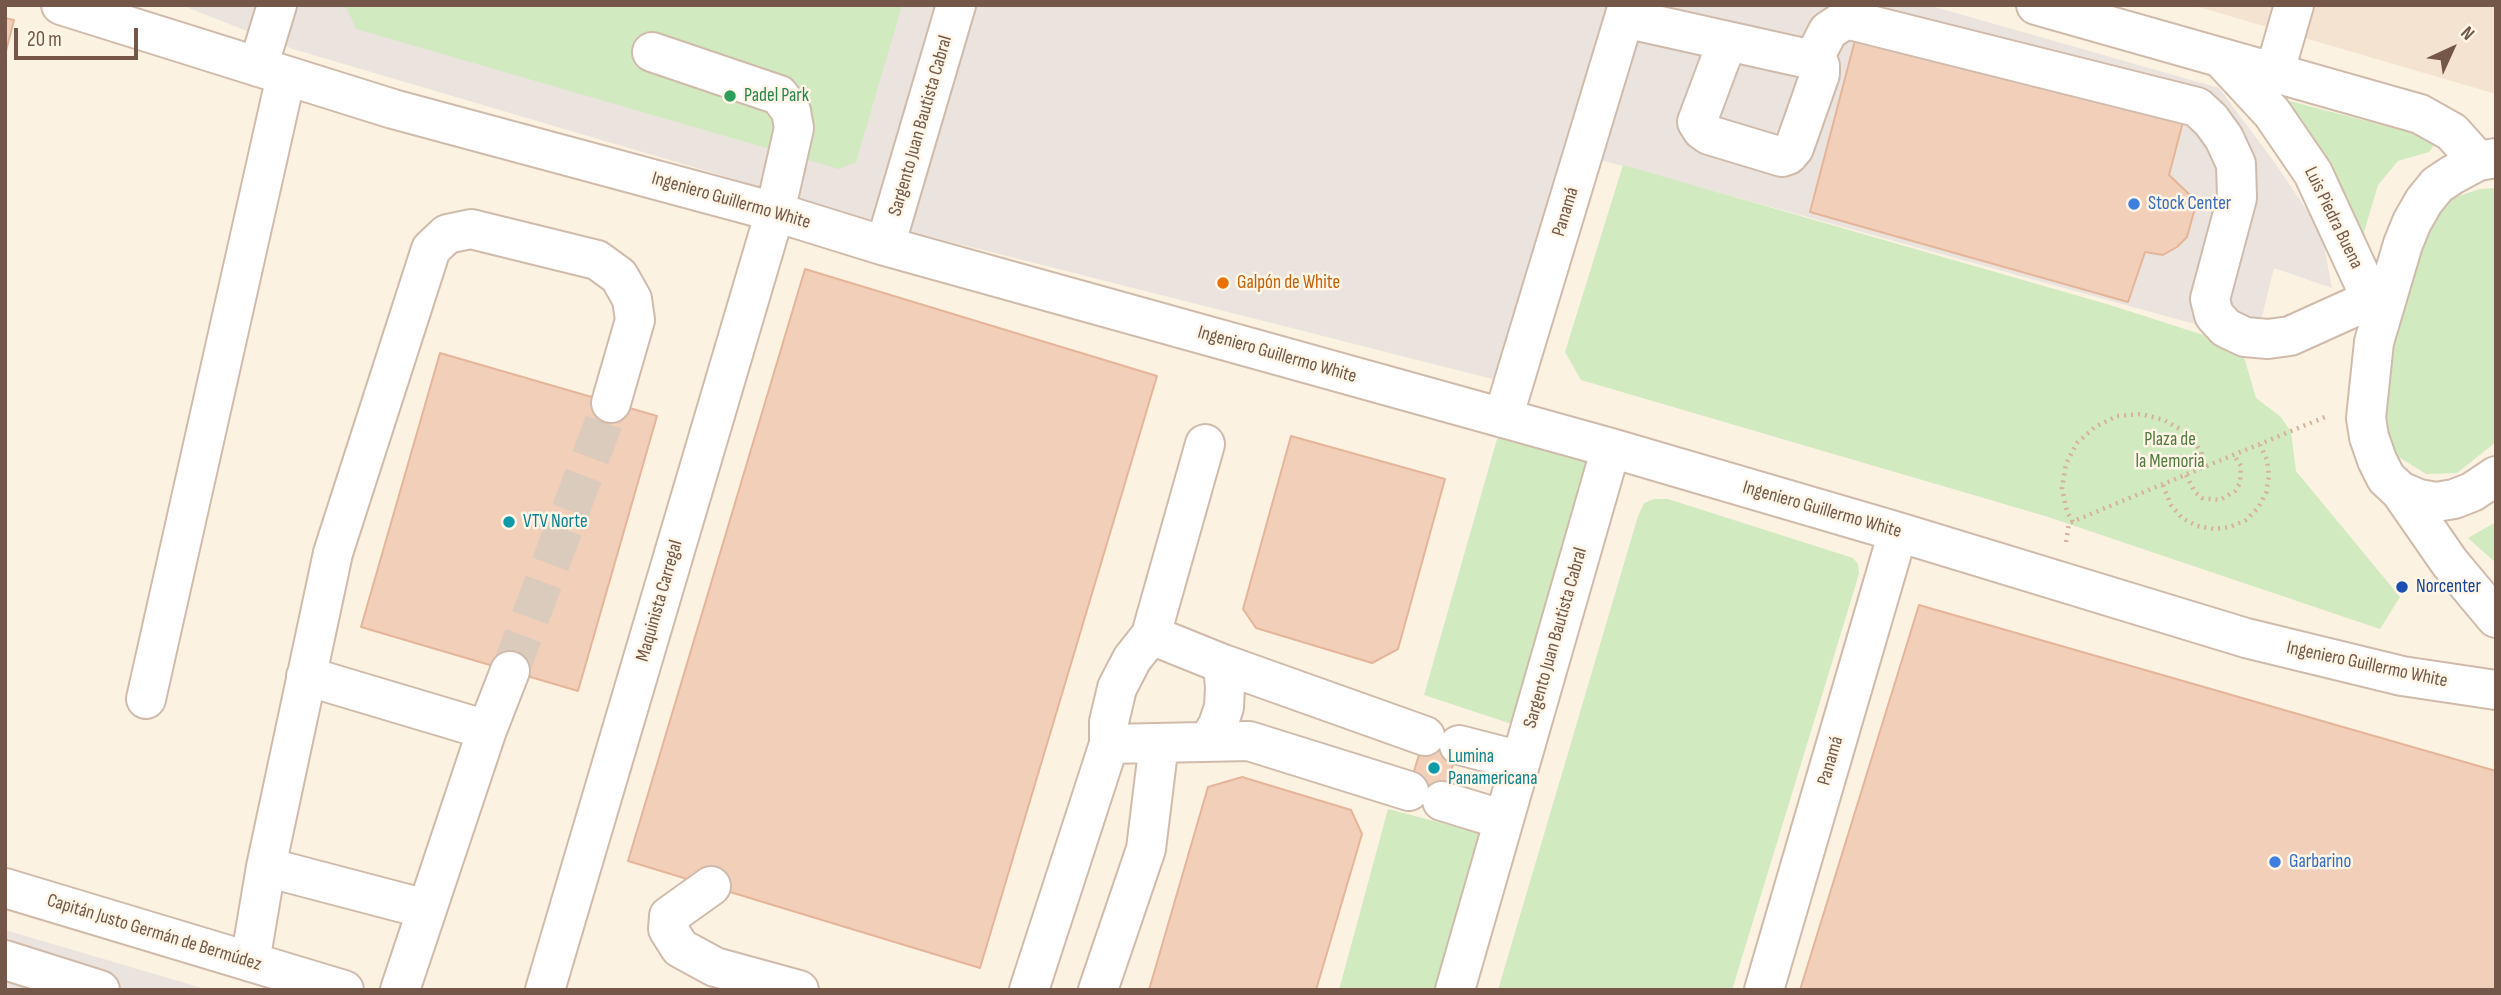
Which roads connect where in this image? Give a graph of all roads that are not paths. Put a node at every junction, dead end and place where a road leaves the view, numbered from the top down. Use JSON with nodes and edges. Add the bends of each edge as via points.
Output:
{"nodes":[{"id":1,"x":61,"y":5,"type":"edge"},
{"id":2,"x":276,"y":5,"type":"edge"},
{"id":3,"x":956,"y":5,"type":"edge"},
{"id":4,"x":2036,"y":5,"type":"edge"},
{"id":5,"x":2294,"y":5,"type":"edge"},
{"id":6,"x":1626,"y":12,"type":"edge"},
{"id":7,"x":1727,"y":42,"type":"junction"},
{"id":8,"x":652,"y":52,"type":"dead end"},
{"id":9,"x":2222,"y":59,"type":"junction"},
{"id":10,"x":1813,"y":60,"type":"junction"},
{"id":11,"x":272,"y":71,"type":"junction"},
{"id":12,"x":2275,"y":71,"type":"junction"},
{"id":13,"x":2487,"y":160,"type":"edge"},
{"id":14,"x":775,"y":212,"type":"junction"},
{"id":15,"x":885,"y":246,"type":"junction"},
{"id":16,"x":2376,"y":309,"type":"junction"},
{"id":17,"x":611,"y":403,"type":"tunnel mouth"},
{"id":18,"x":1503,"y":418,"type":"junction"},
{"id":19,"x":1205,"y":444,"type":"dead end"},
{"id":20,"x":1611,"y":448,"type":"junction"},
{"id":21,"x":2496,"y":476,"type":"edge"},
{"id":22,"x":2400,"y":491,"type":"junction"},
{"id":23,"x":1898,"y":532,"type":"junction"},
{"id":24,"x":2496,"y":618,"type":"edge"},
{"id":25,"x":1151,"y":635,"type":"junction"},
{"id":26,"x":1223,"y":664,"type":"junction"},
{"id":27,"x":510,"y":671,"type":"tunnel mouth"},
{"id":28,"x":306,"y":676,"type":"junction"},
{"id":29,"x":2496,"y":690,"type":"edge"},
{"id":30,"x":146,"y":699,"type":"dead end"},
{"id":31,"x":488,"y":730,"type":"junction"},
{"id":32,"x":1208,"y":742,"type":"junction"},
{"id":33,"x":1159,"y":743,"type":"junction"},
{"id":34,"x":1109,"y":744,"type":"junction"},
{"id":35,"x":1521,"y":761,"type":"junction"},
{"id":36,"x":1504,"y":820,"type":"junction"},
{"id":37,"x":266,"y":867,"type":"junction"},
{"id":38,"x":711,"y":886,"type":"dead end"},
{"id":39,"x":5,"y":888,"type":"edge"},
{"id":40,"x":426,"y":909,"type":"junction"},
{"id":41,"x":5,"y":960,"type":"edge"},
{"id":42,"x":250,"y":962,"type":"junction"},
{"id":43,"x":100,"y":990,"type":"edge"},
{"id":44,"x":344,"y":990,"type":"edge"},
{"id":45,"x":400,"y":990,"type":"edge"},
{"id":46,"x":545,"y":990,"type":"edge"},
{"id":47,"x":799,"y":990,"type":"edge"},
{"id":48,"x":1029,"y":990,"type":"edge"},
{"id":49,"x":1098,"y":990,"type":"edge"},
{"id":50,"x":1455,"y":990,"type":"edge"},
{"id":51,"x":1763,"y":990,"type":"edge"}],
"edges":[{"from":1,"to":11,"type":"street","name":"Ingeniero Guillermo White"},
{"from":2,"to":11,"type":"street"},
{"from":3,"to":15,"type":"street","name":"Sargento Juan Bautista Cabral"},
{"from":4,"to":9,"type":"street"},
{"from":5,"to":12,"type":"street"},
{"from":6,"to":7,"type":"street"},
{"from":6,"to":18,"type":"street","name":"Panamá"},
{"from":7,"to":10,"type":"street"},
{"from":7,"to":10,"type":"street","via":[[1698,122],[1709,135],[1782,158],[1794,148],[1821,74]]},
{"from":8,"to":14,"type":"street","name":"Maquinista Carregal","via":[[779,95],[791,111],[794,128]]},
{"from":9,"to":12,"type":"street"},
{"from":9,"to":16,"type":"street","name":"Luis Piedra Buena","via":[[2272,113],[2314,173]]},
{"from":10,"to":16,"type":"street","via":[[1828,31],[1846,19],[2197,107],[2224,138],[2236,164],[2236,198],[2210,299],[2214,314],[2245,337],[2268,339]]},
{"from":11,"to":14,"type":"street","name":"Ingeniero Guillermo White","via":[[393,109]]},
{"from":11,"to":30,"type":"street"},
{"from":12,"to":13,"type":"street","via":[[2420,114]]},
{"from":13,"to":16,"type":"street","via":[[2452,174],[2424,201]]},
{"from":14,"to":15,"type":"street","name":"Ingeniero Guillermo White"},
{"from":14,"to":46,"type":"street","name":"Maquinista Carregal"},
{"from":15,"to":18,"type":"street","name":"Ingeniero Guillermo White"},
{"from":16,"to":22,"type":"street","via":[[2366,418],[2377,460]]},
{"from":17,"to":28,"type":"street","via":[[635,320],[632,299],[619,276],[597,260],[471,229],[447,234],[431,249],[333,553]]},
{"from":18,"to":20,"type":"street","name":"Ingeniero Guillermo White"},
{"from":19,"to":25,"type":"street"},
{"from":20,"to":23,"type":"street","name":"Ingeniero Guillermo White"},
{"from":20,"to":35,"type":"street","name":"Sargento Juan Bautista Cabral"},
{"from":21,"to":22,"type":"street","via":[[2472,492],[2436,502]]},
{"from":22,"to":24,"type":"street","via":[[2450,563]]},
{"from":23,"to":29,"type":"street","name":"Ingeniero Guillermo White","via":[[2246,638],[2402,676]]},
{"from":23,"to":51,"type":"street","name":"Panamá"},
{"from":25,"to":26,"type":"street"},
{"from":25,"to":34,"type":"street","via":[[1117,688]]},
{"from":26,"to":32,"type":"street","via":[[1224,706]]},
{"from":26,"to":35,"type":"street","via":[[1442,741]]},
{"from":27,"to":31,"type":"street"},
{"from":28,"to":31,"type":"street"},
{"from":28,"to":37,"type":"street"},
{"from":31,"to":40,"type":"street"},
{"from":32,"to":33,"type":"street"},
{"from":32,"to":36,"type":"street","via":[[1249,741]]},
{"from":33,"to":34,"type":"street"},
{"from":33,"to":49,"type":"street","via":[[1146,849]]},
{"from":34,"to":48,"type":"street"},
{"from":35,"to":36,"type":"street","name":"Sargento Juan Bautista Cabral"},
{"from":36,"to":50,"type":"street","name":"Sargento Juan Bautista Cabral"},
{"from":37,"to":40,"type":"street"},
{"from":37,"to":42,"type":"street"},
{"from":38,"to":47,"type":"street","via":[[669,916],[668,929],[680,948],[715,967]]},
{"from":39,"to":42,"type":"street","name":"Capitán Justo Germán de Bermúdez"},
{"from":40,"to":45,"type":"street"},
{"from":41,"to":43,"type":"street"},
{"from":42,"to":44,"type":"street","name":"Capitán Justo Germán de Bermúdez"}]}
